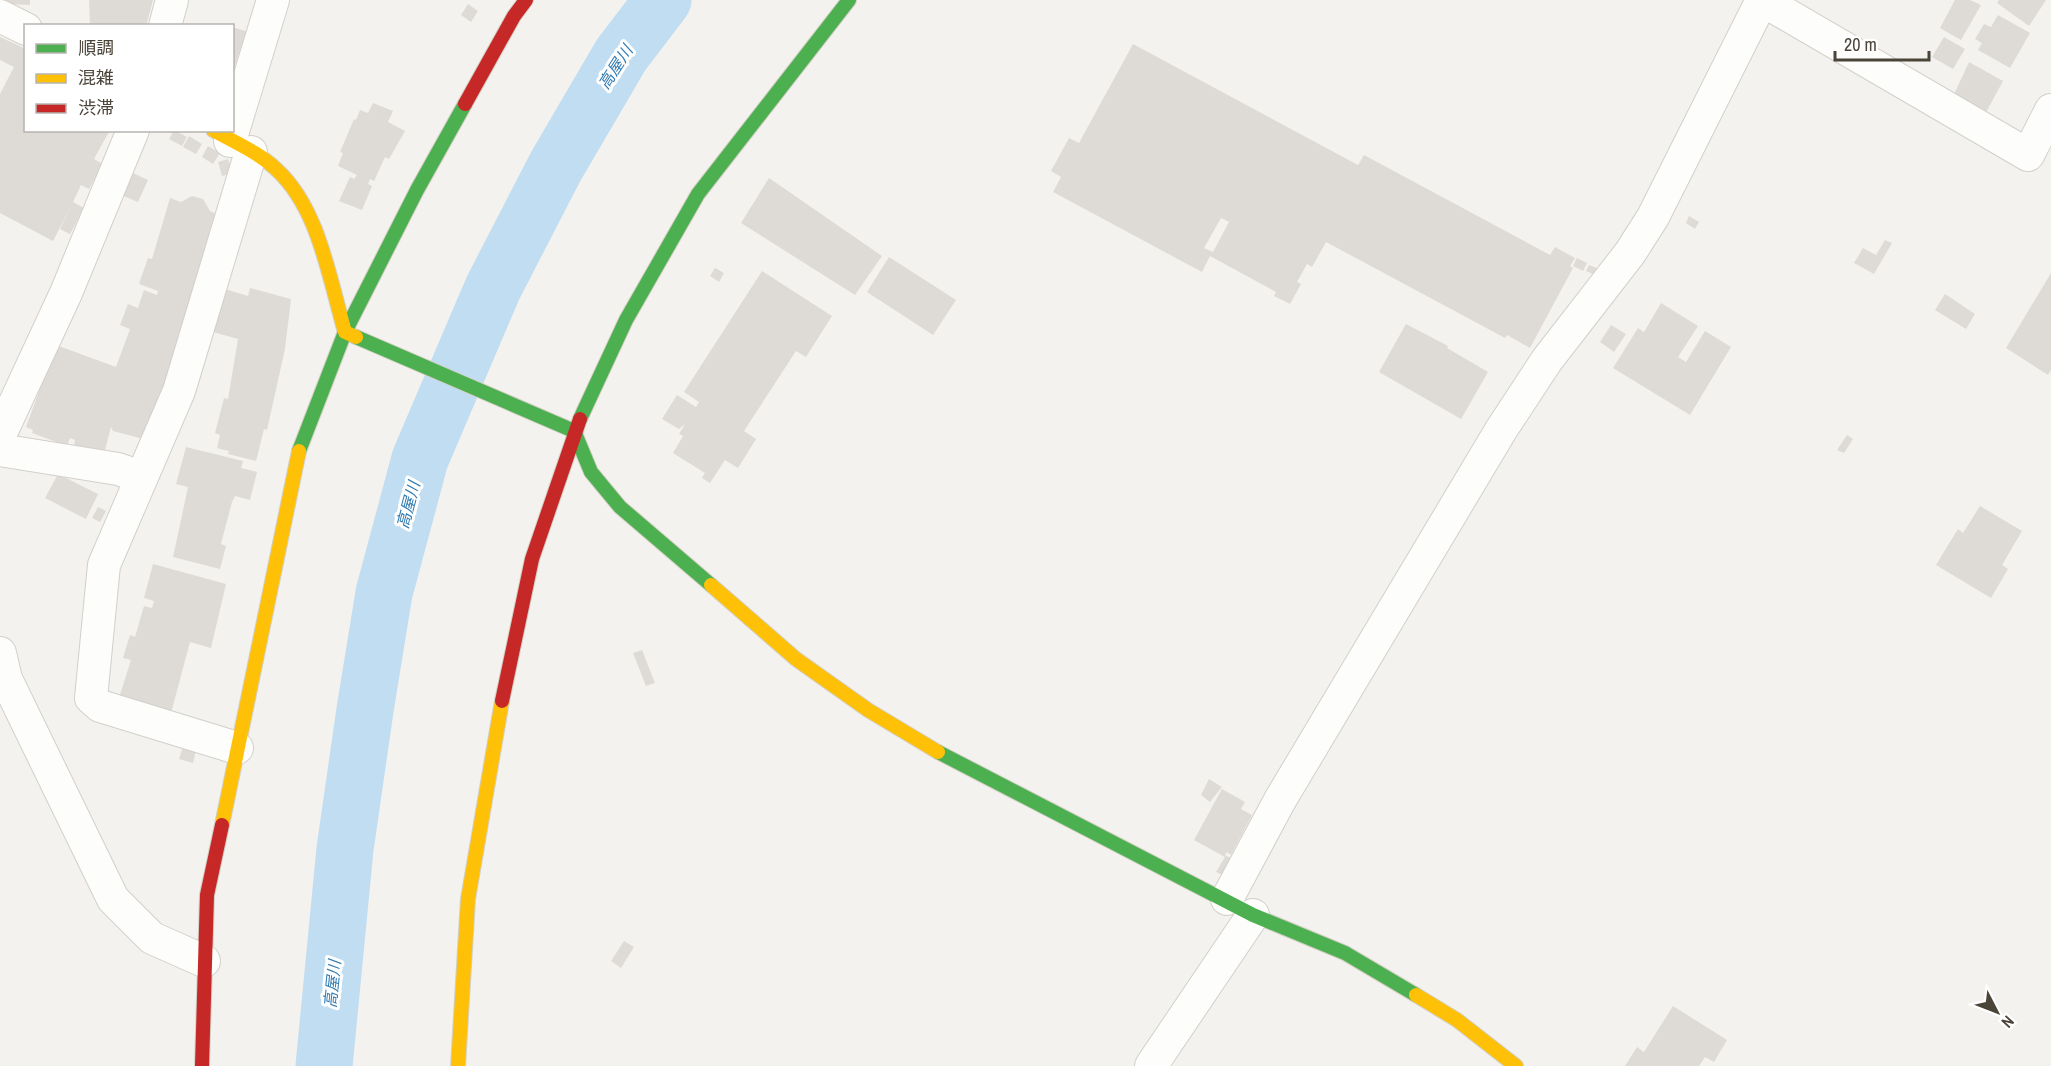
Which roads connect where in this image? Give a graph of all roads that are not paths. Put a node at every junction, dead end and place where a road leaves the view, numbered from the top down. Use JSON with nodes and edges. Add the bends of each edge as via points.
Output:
{"nodes":[{"id":1,"x":172,"y":0,"type":"edge"},
{"id":2,"x":273,"y":0,"type":"edge"},
{"id":3,"x":526,"y":0,"type":"edge"},
{"id":4,"x":849,"y":0,"type":"edge"},
{"id":5,"x":1762,"y":0,"type":"edge"},
{"id":6,"x":0,"y":16,"type":"edge"},
{"id":7,"x":166,"y":24,"type":"edge"},
{"id":8,"x":24,"y":28,"type":"edge"},
{"id":9,"x":2051,"y":111,"type":"edge"},
{"id":10,"x":132,"y":132,"type":"edge"},
{"id":11,"x":232,"y":141,"type":"edge"},
{"id":12,"x":351,"y":335,"type":"junction"},
{"id":13,"x":570,"y":430,"type":"junction"},
{"id":14,"x":0,"y":435,"type":"edge"},
{"id":15,"x":0,"y":450,"type":"edge"},
{"id":16,"x":141,"y":477,"type":"junction"},
{"id":17,"x":0,"y":653,"type":"edge"},
{"id":18,"x":237,"y":748,"type":"junction"},
{"id":19,"x":1240,"y":907,"type":"junction"},
{"id":20,"x":204,"y":961,"type":"junction"},
{"id":21,"x":202,"y":1066,"type":"edge"},
{"id":22,"x":458,"y":1066,"type":"edge"},
{"id":23,"x":1151,"y":1066,"type":"edge"},
{"id":24,"x":1516,"y":1066,"type":"edge"}],
"edges":[{"from":1,"to":7,"type":"street"},
{"from":2,"to":11,"type":"street"},
{"from":3,"to":12,"type":"street","via":[[417,190]]},
{"from":4,"to":13,"type":"street","via":[[698,194],[626,320]]},
{"from":5,"to":9,"type":"street","via":[[2028,155]]},
{"from":5,"to":19,"type":"street","via":[[1653,217],[1547,360],[1501,430],[1275,809]]},
{"from":6,"to":8,"type":"street"},
{"from":10,"to":14,"type":"street","via":[[66,293]]},
{"from":11,"to":12,"type":"street","via":[[277,169],[296,194],[318,241]]},
{"from":11,"to":16,"type":"street","via":[[179,391]]},
{"from":12,"to":13,"type":"street"},
{"from":12,"to":18,"type":"street","via":[[298,452]]},
{"from":13,"to":19,"type":"street","via":[[591,472],[620,507],[796,659],[868,710],[944,755]]},
{"from":13,"to":22,"type":"street","via":[[532,559],[506,676],[468,899]]},
{"from":15,"to":16,"type":"street","via":[[118,469]]},
{"from":16,"to":18,"type":"street","via":[[104,565],[91,698],[100,706]]},
{"from":17,"to":20,"type":"street","via":[[6,679],[113,898],[152,938]]},
{"from":18,"to":20,"type":"street","via":[[207,895]]},
{"from":19,"to":23,"type":"street"},
{"from":19,"to":24,"type":"street","via":[[1345,953],[1457,1020]]},
{"from":20,"to":21,"type":"street"}]}
